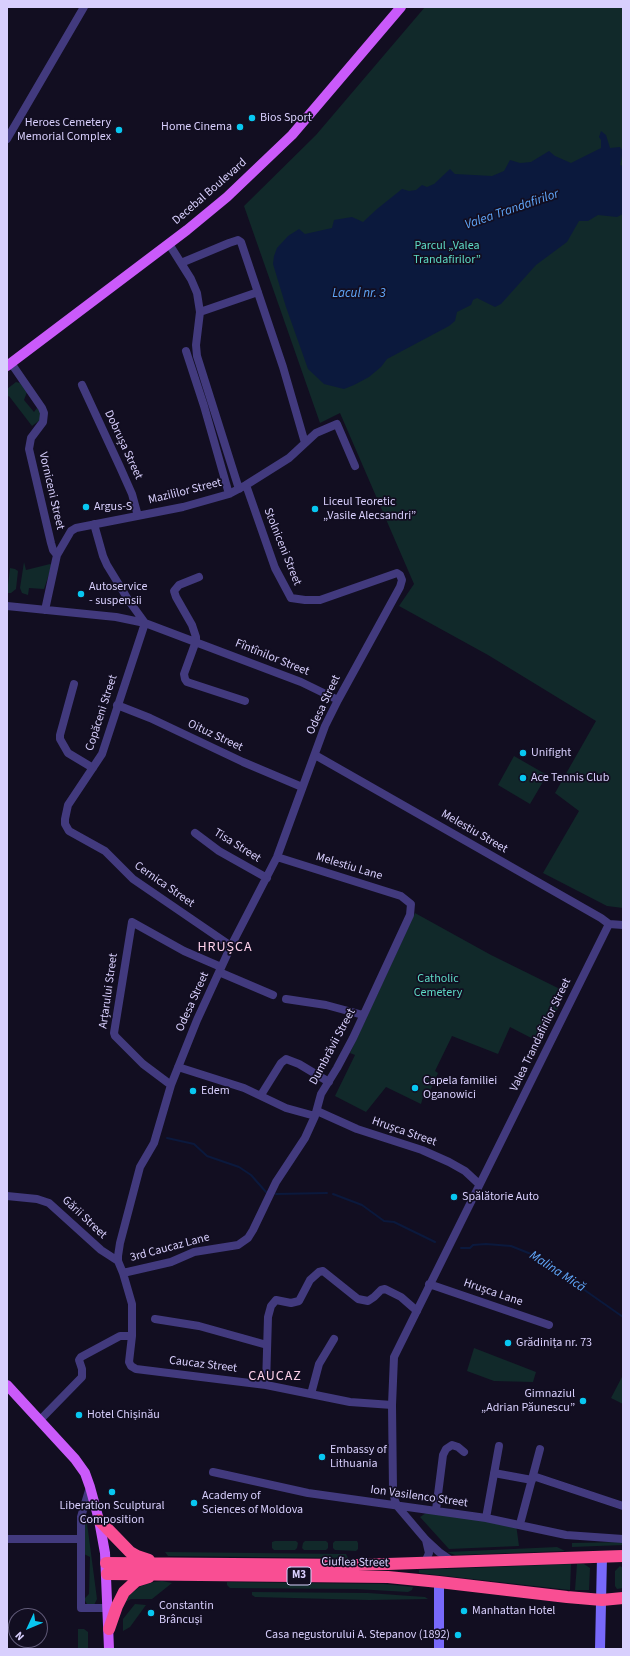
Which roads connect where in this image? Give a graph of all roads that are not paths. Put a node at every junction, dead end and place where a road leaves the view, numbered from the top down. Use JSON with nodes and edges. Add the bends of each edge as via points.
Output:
{"nodes":[{"id":1,"x":84,"y":7,"type":"edge"},
{"id":2,"x":401,"y":7,"type":"edge"},
{"id":3,"x":7,"y":139,"type":"edge"},
{"id":4,"x":169,"y":244,"type":"junction"},
{"id":5,"x":181,"y":263,"type":"junction"},
{"id":6,"x":258,"y":292,"type":"junction"},
{"id":7,"x":200,"y":312,"type":"junction"},
{"id":8,"x":186,"y":351,"type":"dead end"},
{"id":9,"x":9,"y":365,"type":"edge"},
{"id":10,"x":82,"y":385,"type":"dead end"},
{"id":11,"x":305,"y":444,"type":"junction"},
{"id":12,"x":355,"y":466,"type":"dead end"},
{"id":13,"x":243,"y":487,"type":"junction"},
{"id":14,"x":229,"y":494,"type":"junction"},
{"id":15,"x":138,"y":516,"type":"junction"},
{"id":16,"x":94,"y":524,"type":"junction"},
{"id":17,"x":57,"y":555,"type":"junction"},
{"id":18,"x":199,"y":577,"type":"dead end"},
{"id":19,"x":402,"y":577,"type":"joint"},
{"id":20,"x":7,"y":606,"type":"edge"},
{"id":21,"x":44,"y":610,"type":"junction"},
{"id":22,"x":145,"y":623,"type":"junction"},
{"id":23,"x":196,"y":641,"type":"junction"},
{"id":24,"x":74,"y":684,"type":"dead end"},
{"id":25,"x":338,"y":700,"type":"junction"},
{"id":26,"x":245,"y":701,"type":"dead end"},
{"id":27,"x":117,"y":705,"type":"junction"},
{"id":28,"x":314,"y":755,"type":"junction"},
{"id":29,"x":93,"y":768,"type":"junction"},
{"id":30,"x":302,"y":787,"type":"junction"},
{"id":31,"x":66,"y":827,"type":"joint"},
{"id":32,"x":195,"y":833,"type":"dead end"},
{"id":33,"x":277,"y":857,"type":"junction"},
{"id":34,"x":267,"y":878,"type":"junction"},
{"id":35,"x":410,"y":904,"type":"joint"},
{"id":36,"x":609,"y":924,"type":"junction"},
{"id":37,"x":623,"y":925,"type":"edge"},
{"id":38,"x":231,"y":946,"type":"junction"},
{"id":39,"x":220,"y":970,"type":"junction"},
{"id":40,"x":273,"y":995,"type":"dead end"},
{"id":41,"x":286,"y":999,"type":"dead end"},
{"id":42,"x":363,"y":1015,"type":"junction"},
{"id":43,"x":178,"y":1067,"type":"junction"},
{"id":44,"x":329,"y":1082,"type":"junction"},
{"id":45,"x":171,"y":1086,"type":"junction"},
{"id":46,"x":261,"y":1095,"type":"junction"},
{"id":47,"x":316,"y":1114,"type":"junction"},
{"id":48,"x":479,"y":1184,"type":"junction"},
{"id":49,"x":7,"y":1196,"type":"edge"},
{"id":50,"x":268,"y":1198,"type":"joint"},
{"id":51,"x":118,"y":1261,"type":"junction"},
{"id":52,"x":124,"y":1274,"type":"junction"},
{"id":53,"x":429,"y":1284,"type":"junction"},
{"id":54,"x":417,"y":1311,"type":"junction"},
{"id":55,"x":155,"y":1319,"type":"dead end"},
{"id":56,"x":549,"y":1325,"type":"dead end"},
{"id":57,"x":132,"y":1336,"type":"junction"},
{"id":58,"x":334,"y":1339,"type":"dead end"},
{"id":59,"x":267,"y":1345,"type":"junction"},
{"id":60,"x":7,"y":1385,"type":"edge"},
{"id":61,"x":266,"y":1385,"type":"junction"},
{"id":62,"x":311,"y":1394,"type":"junction"},
{"id":63,"x":392,"y":1405,"type":"junction"},
{"id":64,"x":40,"y":1420,"type":"junction"},
{"id":65,"x":499,"y":1446,"type":"dead end"},
{"id":66,"x":540,"y":1449,"type":"dead end"},
{"id":67,"x":464,"y":1452,"type":"dead end"},
{"id":68,"x":213,"y":1472,"type":"dead end"},
{"id":69,"x":494,"y":1473,"type":"junction"},
{"id":70,"x":532,"y":1478,"type":"junction"},
{"id":71,"x":90,"y":1487,"type":"junction"},
{"id":72,"x":623,"y":1506,"type":"edge"},
{"id":73,"x":398,"y":1507,"type":"junction"},
{"id":74,"x":436,"y":1510,"type":"junction"},
{"id":75,"x":486,"y":1518,"type":"junction"},
{"id":76,"x":99,"y":1520,"type":"junction"},
{"id":77,"x":520,"y":1524,"type":"junction"},
{"id":78,"x":7,"y":1539,"type":"edge"},
{"id":79,"x":81,"y":1539,"type":"junction"},
{"id":80,"x":623,"y":1539,"type":"edge"},
{"id":81,"x":426,"y":1540,"type":"junction"},
{"id":82,"x":623,"y":1556,"type":"edge"},
{"id":83,"x":602,"y":1557,"type":"junction"},
{"id":84,"x":455,"y":1562,"type":"junction"},
{"id":85,"x":421,"y":1564,"type":"junction"},
{"id":86,"x":107,"y":1568,"type":"junction"},
{"id":87,"x":158,"y":1568,"type":"junction"},
{"id":88,"x":439,"y":1582,"type":"junction"},
{"id":89,"x":623,"y":1598,"type":"edge"},
{"id":90,"x":602,"y":1600,"type":"junction"},
{"id":91,"x":108,"y":1608,"type":"junction"},
{"id":92,"x":109,"y":1629,"type":"junction"},
{"id":93,"x":109,"y":1649,"type":"edge"},
{"id":94,"x":439,"y":1649,"type":"edge"},
{"id":95,"x":600,"y":1649,"type":"edge"}],
"edges":[{"from":1,"to":3,"type":"street"},
{"from":2,"to":4,"type":"main road","name":"Decebal Boulevard","via":[[292,135],[227,197]]},
{"from":4,"to":5,"type":"street"},
{"from":4,"to":9,"type":"main road","name":"Decebal Boulevard"},
{"from":5,"to":6,"type":"street","via":[[240,240]]},
{"from":5,"to":7,"type":"street","via":[[194,286]]},
{"from":6,"to":7,"type":"street"},
{"from":6,"to":11,"type":"street"},
{"from":7,"to":13,"type":"street","via":[[197,356]]},
{"from":8,"to":14,"type":"street"},
{"from":9,"to":17,"type":"street","name":"Vorniceni Street","via":[[44,413],[42,422],[31,438],[29,449],[51,544]]},
{"from":10,"to":15,"type":"street","name":"Dobrușa Street","via":[[132,494]]},
{"from":11,"to":12,"type":"street","name":"Mazililor Street","via":[[316,433],[337,424]]},
{"from":11,"to":13,"type":"street","name":"Mazililor Street","via":[[289,458]]},
{"from":13,"to":14,"type":"street","name":"Mazililor Street"},
{"from":13,"to":19,"type":"street","name":"Stolniceni Street","via":[[275,568],[291,598],[320,600],[392,574],[397,573]]},
{"from":14,"to":15,"type":"street","name":"Mazililor Street","via":[[198,504]]},
{"from":15,"to":16,"type":"street","name":"Mazililor Street"},
{"from":16,"to":17,"type":"street","name":"Mazililor Street","via":[[71,531]]},
{"from":16,"to":22,"type":"street","via":[[107,565]]},
{"from":17,"to":21,"type":"street"},
{"from":18,"to":23,"type":"street","via":[[179,585],[174,591],[192,625]]},
{"from":19,"to":25,"type":"street","name":"Odesa Street","via":[[400,586]]},
{"from":20,"to":21,"type":"street","name":"Fîntînilor Street"},
{"from":21,"to":22,"type":"street","name":"Fîntînilor Street","via":[[116,617]]},
{"from":22,"to":23,"type":"street","name":"Fîntînilor Street"},
{"from":22,"to":27,"type":"street","name":"Copăceni Street"},
{"from":23,"to":25,"type":"street","name":"Fîntînilor Street","via":[[301,682]]},
{"from":23,"to":26,"type":"street","via":[[184,674],[185,679]]},
{"from":24,"to":29,"type":"street","via":[[60,739],[68,753]]},
{"from":25,"to":28,"type":"street","name":"Odesa Street"},
{"from":27,"to":29,"type":"street","name":"Copăceni Street","via":[[102,754]]},
{"from":27,"to":30,"type":"street","name":"Oituz Street"},
{"from":28,"to":30,"type":"street","name":"Odesa Street"},
{"from":28,"to":36,"type":"street","name":"Melestiu Street"},
{"from":29,"to":31,"type":"street","name":"Copăceni Street","via":[[68,805]]},
{"from":30,"to":33,"type":"street","name":"Odesa Street"},
{"from":31,"to":38,"type":"street","name":"Cernica Street","via":[[105,851],[133,879]]},
{"from":32,"to":34,"type":"street","name":"Tisa Street","via":[[225,855]]},
{"from":33,"to":34,"type":"street","name":"Odesa Street"},
{"from":33,"to":35,"type":"street","name":"Melestiu Lane","via":[[401,896]]},
{"from":34,"to":38,"type":"street","name":"Odesa Street"},
{"from":35,"to":42,"type":"street","name":"Dumbrăvii Street","via":[[410,915]]},
{"from":36,"to":37,"type":"street","name":"Melestiu Street"},
{"from":36,"to":48,"type":"street","name":"Valea Trandafirilor Street"},
{"from":38,"to":39,"type":"street","name":"Odesa Street"},
{"from":39,"to":40,"type":"street"},
{"from":39,"to":43,"type":"street","name":"Odesa Street"},
{"from":39,"to":45,"type":"street","name":"Arțarului Street","via":[[132,922],[114,1033],[143,1064]]},
{"from":41,"to":42,"type":"street","via":[[326,1005]]},
{"from":42,"to":44,"type":"street","name":"Dumbrăvii Street"},
{"from":43,"to":45,"type":"street","name":"Odesa Street"},
{"from":43,"to":46,"type":"street","name":"Hrușca Street"},
{"from":44,"to":46,"type":"street","via":[[286,1059],[280,1063]]},
{"from":44,"to":47,"type":"street","name":"Dumbrăvii Street","via":[[321,1094]]},
{"from":45,"to":51,"type":"street","name":"Odesa Street","via":[[154,1143],[140,1167],[120,1243]]},
{"from":46,"to":47,"type":"street","name":"Hrușca Street","via":[[286,1108]]},
{"from":47,"to":48,"type":"street","name":"Hrușca Street","via":[[436,1156],[465,1170]]},
{"from":47,"to":50,"type":"street","name":"Dumbrăvii Street","via":[[301,1147],[282,1172]]},
{"from":48,"to":53,"type":"street","name":"Valea Trandafirilor Street"},
{"from":49,"to":51,"type":"street","name":"Gării Street","via":[[49,1203],[101,1250]]},
{"from":50,"to":52,"type":"street","name":"3rd Caucaz Lane","via":[[248,1238],[238,1245],[194,1252],[171,1262]]},
{"from":51,"to":52,"type":"street"},
{"from":52,"to":57,"type":"street","via":[[132,1304]]},
{"from":53,"to":54,"type":"street","name":"Valea Trandafirilor Street"},
{"from":53,"to":56,"type":"street","name":"Hrușca Lane"},
{"from":54,"to":59,"type":"street","via":[[401,1297],[385,1289],[368,1301],[358,1299],[323,1270],[310,1280],[297,1302],[274,1301],[268,1317]]},
{"from":54,"to":63,"type":"street","name":"Valea Trandafirilor Street","via":[[394,1357]]},
{"from":55,"to":59,"type":"street","via":[[199,1326]]},
{"from":57,"to":61,"type":"street","name":"Caucaz Street","via":[[129,1362],[136,1369]]},
{"from":57,"to":64,"type":"street","via":[[120,1336],[81,1357],[79,1360],[82,1377]]},
{"from":58,"to":62,"type":"street","via":[[319,1364]]},
{"from":59,"to":61,"type":"street"},
{"from":60,"to":64,"type":"main road"},
{"from":61,"to":62,"type":"street","name":"Caucaz Street"},
{"from":62,"to":63,"type":"street","name":"Caucaz Street","via":[[350,1402]]},
{"from":63,"to":73,"type":"street","name":"Valea Trandafirilor Street","via":[[393,1490]]},
{"from":64,"to":71,"type":"main road","via":[[78,1462]]},
{"from":65,"to":69,"type":"street"},
{"from":66,"to":70,"type":"street"},
{"from":67,"to":74,"type":"street","via":[[452,1445],[446,1449]]},
{"from":68,"to":73,"type":"street","name":"Ion Vasilenco Street","via":[[308,1493]]},
{"from":69,"to":70,"type":"street"},
{"from":69,"to":75,"type":"street"},
{"from":70,"to":72,"type":"street"},
{"from":70,"to":77,"type":"street"},
{"from":71,"to":76,"type":"main road"},
{"from":71,"to":79,"type":"street","via":[[81,1517]]},
{"from":73,"to":74,"type":"street","name":"Ion Vasilenco Street"},
{"from":73,"to":81,"type":"street"},
{"from":74,"to":75,"type":"street","name":"Ion Vasilenco Street"},
{"from":75,"to":77,"type":"street","name":"Ion Vasilenco Street"},
{"from":76,"to":86,"type":"main road"},
{"from":76,"to":87,"type":"highway","via":[[130,1552]]},
{"from":77,"to":80,"type":"street","name":"Ion Vasilenco Street","via":[[566,1535]]},
{"from":78,"to":79,"type":"street"},
{"from":79,"to":91,"type":"street","via":[[81,1608]]},
{"from":81,"to":84,"type":"street"},
{"from":81,"to":85,"type":"street","via":[[429,1553]]},
{"from":82,"to":83,"type":"highway","number":"M3"},
{"from":83,"to":84,"type":"highway","name":"Ciuflea Street","number":"M3"},
{"from":83,"to":90,"type":"main road"},
{"from":84,"to":85,"type":"highway","name":"Ciuflea Street","number":"M3"},
{"from":85,"to":87,"type":"highway","name":"Ciuflea Street","number":"M3"},
{"from":86,"to":87,"type":"highway","name":"Ciuflea Street","number":"M3"},
{"from":86,"to":91,"type":"main road"},
{"from":87,"to":88,"type":"highway","name":"Ciuflea Street","number":"M3"},
{"from":87,"to":92,"type":"highway","via":[[136,1581],[124,1592],[116,1606]]},
{"from":88,"to":90,"type":"highway","name":"Ciuflea Street","number":"M3"},
{"from":88,"to":94,"type":"main road"},
{"from":89,"to":90,"type":"highway","number":"M3"},
{"from":90,"to":95,"type":"main road"},
{"from":91,"to":92,"type":"main road"},
{"from":92,"to":93,"type":"main road"}]}
